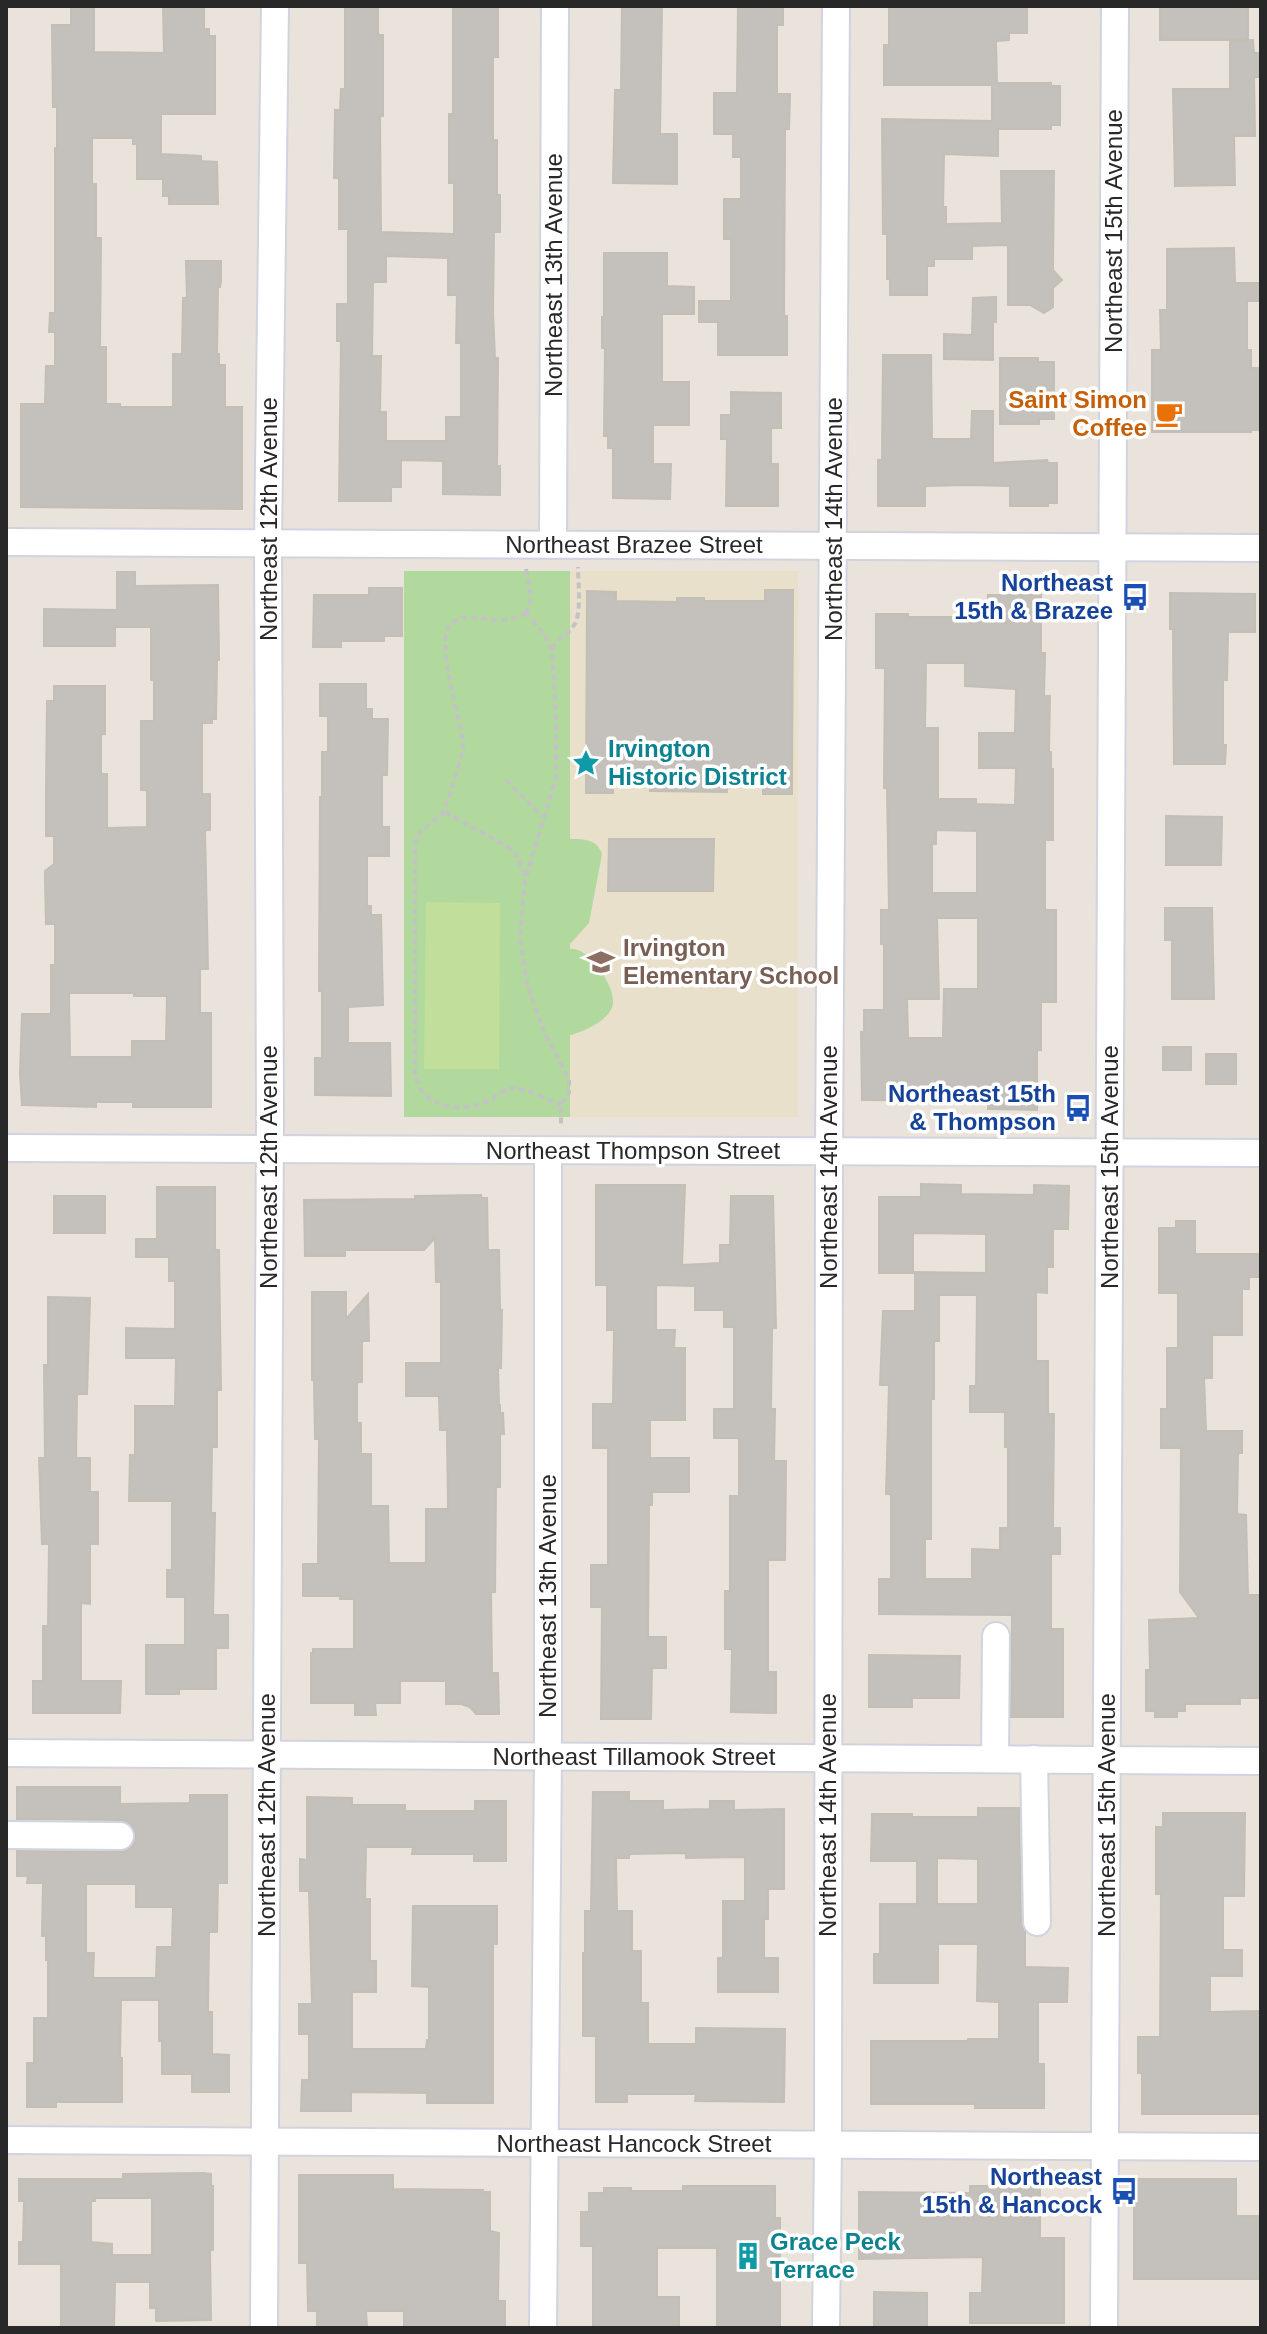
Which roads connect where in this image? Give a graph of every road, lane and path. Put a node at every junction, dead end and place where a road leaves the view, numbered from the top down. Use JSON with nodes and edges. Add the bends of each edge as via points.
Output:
{"nodes":[{"id":1,"x":275,"y":6,"type":"edge"},
{"id":2,"x":555,"y":6,"type":"edge"},
{"id":3,"x":836,"y":6,"type":"edge"},
{"id":4,"x":1115,"y":6,"type":"edge"},
{"id":5,"x":6,"y":542,"type":"edge"},
{"id":6,"x":268,"y":543,"type":"junction"},
{"id":7,"x":525,"y":545,"type":"junction"},
{"id":8,"x":566,"y":545,"type":"junction"},
{"id":9,"x":834,"y":547,"type":"junction"},
{"id":10,"x":1113,"y":547,"type":"junction"},
{"id":11,"x":1261,"y":548,"type":"edge"},
{"id":12,"x":526,"y":613,"type":"junction"},
{"id":13,"x":552,"y":650,"type":"junction"},
{"id":14,"x":506,"y":780,"type":"dead end"},
{"id":15,"x":445,"y":812,"type":"junction"},
{"id":16,"x":543,"y":817,"type":"junction"},
{"id":17,"x":525,"y":880,"type":"junction"},
{"id":18,"x":561,"y":1105,"type":"junction"},
{"id":19,"x":6,"y":1148,"type":"edge"},
{"id":20,"x":269,"y":1149,"type":"junction"},
{"id":21,"x":548,"y":1151,"type":"junction"},
{"id":22,"x":829,"y":1152,"type":"junction"},
{"id":23,"x":1110,"y":1153,"type":"junction"},
{"id":24,"x":1261,"y":1153,"type":"edge"},
{"id":25,"x":996,"y":1636,"type":"dead end"},
{"id":26,"x":6,"y":1753,"type":"edge"},
{"id":27,"x":267,"y":1755,"type":"junction"},
{"id":28,"x":548,"y":1756,"type":"junction"},
{"id":29,"x":829,"y":1758,"type":"junction"},
{"id":30,"x":995,"y":1759,"type":"junction"},
{"id":31,"x":1034,"y":1759,"type":"junction"},
{"id":32,"x":1107,"y":1760,"type":"junction"},
{"id":33,"x":1261,"y":1761,"type":"edge"},
{"id":34,"x":6,"y":1835,"type":"edge"},
{"id":35,"x":120,"y":1836,"type":"dead end"},
{"id":36,"x":1037,"y":1922,"type":"dead end"},
{"id":37,"x":6,"y":2140,"type":"edge"},
{"id":38,"x":266,"y":2142,"type":"junction"},
{"id":39,"x":546,"y":2144,"type":"junction"},
{"id":40,"x":828,"y":2145,"type":"junction"},
{"id":41,"x":1105,"y":2146,"type":"junction"},
{"id":42,"x":1261,"y":2147,"type":"edge"},
{"id":43,"x":264,"y":2328,"type":"edge"},
{"id":44,"x":543,"y":2328,"type":"edge"},
{"id":45,"x":826,"y":2328,"type":"edge"},
{"id":46,"x":1104,"y":2328,"type":"edge"}],
"edges":[{"from":1,"to":6,"type":"street","name":"Northeast 12th Avenue"},
{"from":2,"to":8,"type":"street","name":"Northeast 13th Avenue"},
{"from":3,"to":9,"type":"street","name":"Northeast 14th Avenue"},
{"from":4,"to":10,"type":"street","name":"Northeast 15th Avenue"},
{"from":5,"to":6,"type":"street","name":"Northeast Brazee Street"},
{"from":6,"to":7,"type":"street","name":"Northeast Brazee Street"},
{"from":6,"to":20,"type":"street","name":"Northeast 12th Avenue"},
{"from":7,"to":8,"type":"street","name":"Northeast Brazee Street"},
{"from":7,"to":12,"type":"path","via":[[531,594]]},
{"from":8,"to":9,"type":"street","name":"Northeast Brazee Street"},
{"from":8,"to":13,"type":"path","via":[[578,609],[576,624]]},
{"from":9,"to":10,"type":"street","name":"Northeast Brazee Street"},
{"from":9,"to":22,"type":"street","name":"Northeast 14th Avenue"},
{"from":10,"to":11,"type":"street","name":"Northeast Brazee Street"},
{"from":10,"to":23,"type":"street","name":"Northeast 15th Avenue"},
{"from":12,"to":13,"type":"path"},
{"from":12,"to":15,"type":"path","via":[[502,620],[457,619],[445,634],[464,749]]},
{"from":13,"to":16,"type":"path","via":[[556,778]]},
{"from":14,"to":16,"type":"path"},
{"from":15,"to":17,"type":"path","via":[[510,848]]},
{"from":15,"to":18,"type":"path","via":[[421,830],[415,845],[415,1065],[421,1091],[454,1107],[484,1103],[513,1088]]},
{"from":16,"to":17,"type":"path"},
{"from":17,"to":18,"type":"path","via":[[523,961],[544,1032],[569,1079],[569,1093]]},
{"from":18,"to":21,"type":"path","via":[[561,1136]]},
{"from":19,"to":20,"type":"street","name":"Northeast Thompson Street"},
{"from":20,"to":21,"type":"street","name":"Northeast Thompson Street"},
{"from":20,"to":27,"type":"street","name":"Northeast 12th Avenue"},
{"from":21,"to":22,"type":"street","name":"Northeast Thompson Street"},
{"from":21,"to":28,"type":"street","name":"Northeast 13th Avenue"},
{"from":22,"to":23,"type":"street","name":"Northeast Thompson Street"},
{"from":22,"to":29,"type":"street","name":"Northeast 14th Avenue"},
{"from":23,"to":24,"type":"street","name":"Northeast Thompson Street"},
{"from":23,"to":32,"type":"street","name":"Northeast 15th Avenue"},
{"from":25,"to":30,"type":"street"},
{"from":26,"to":27,"type":"street","name":"Northeast Tillamook Street"},
{"from":27,"to":28,"type":"street","name":"Northeast Tillamook Street"},
{"from":27,"to":38,"type":"street","name":"Northeast 12th Avenue"},
{"from":28,"to":29,"type":"street","name":"Northeast Tillamook Street"},
{"from":28,"to":39,"type":"street","name":"Northeast 13th Avenue"},
{"from":29,"to":30,"type":"street","name":"Northeast Tillamook Street"},
{"from":29,"to":40,"type":"street","name":"Northeast 14th Avenue"},
{"from":30,"to":31,"type":"street","name":"Northeast Tillamook Street"},
{"from":31,"to":32,"type":"street","name":"Northeast Tillamook Street"},
{"from":31,"to":36,"type":"street"},
{"from":32,"to":33,"type":"street","name":"Northeast Tillamook Street"},
{"from":32,"to":41,"type":"street","name":"Northeast 15th Avenue"},
{"from":34,"to":35,"type":"street"},
{"from":37,"to":38,"type":"street","name":"Northeast Hancock Street"},
{"from":38,"to":39,"type":"street","name":"Northeast Hancock Street"},
{"from":38,"to":43,"type":"street","name":"Northeast 12th Avenue"},
{"from":39,"to":40,"type":"street","name":"Northeast Hancock Street"},
{"from":39,"to":44,"type":"street","name":"Northeast 13th Avenue"},
{"from":40,"to":41,"type":"street","name":"Northeast Hancock Street"},
{"from":40,"to":45,"type":"street","name":"Northeast 14th Avenue"},
{"from":41,"to":42,"type":"street","name":"Northeast Hancock Street"},
{"from":41,"to":46,"type":"street","name":"Northeast 15th Avenue"}]}
